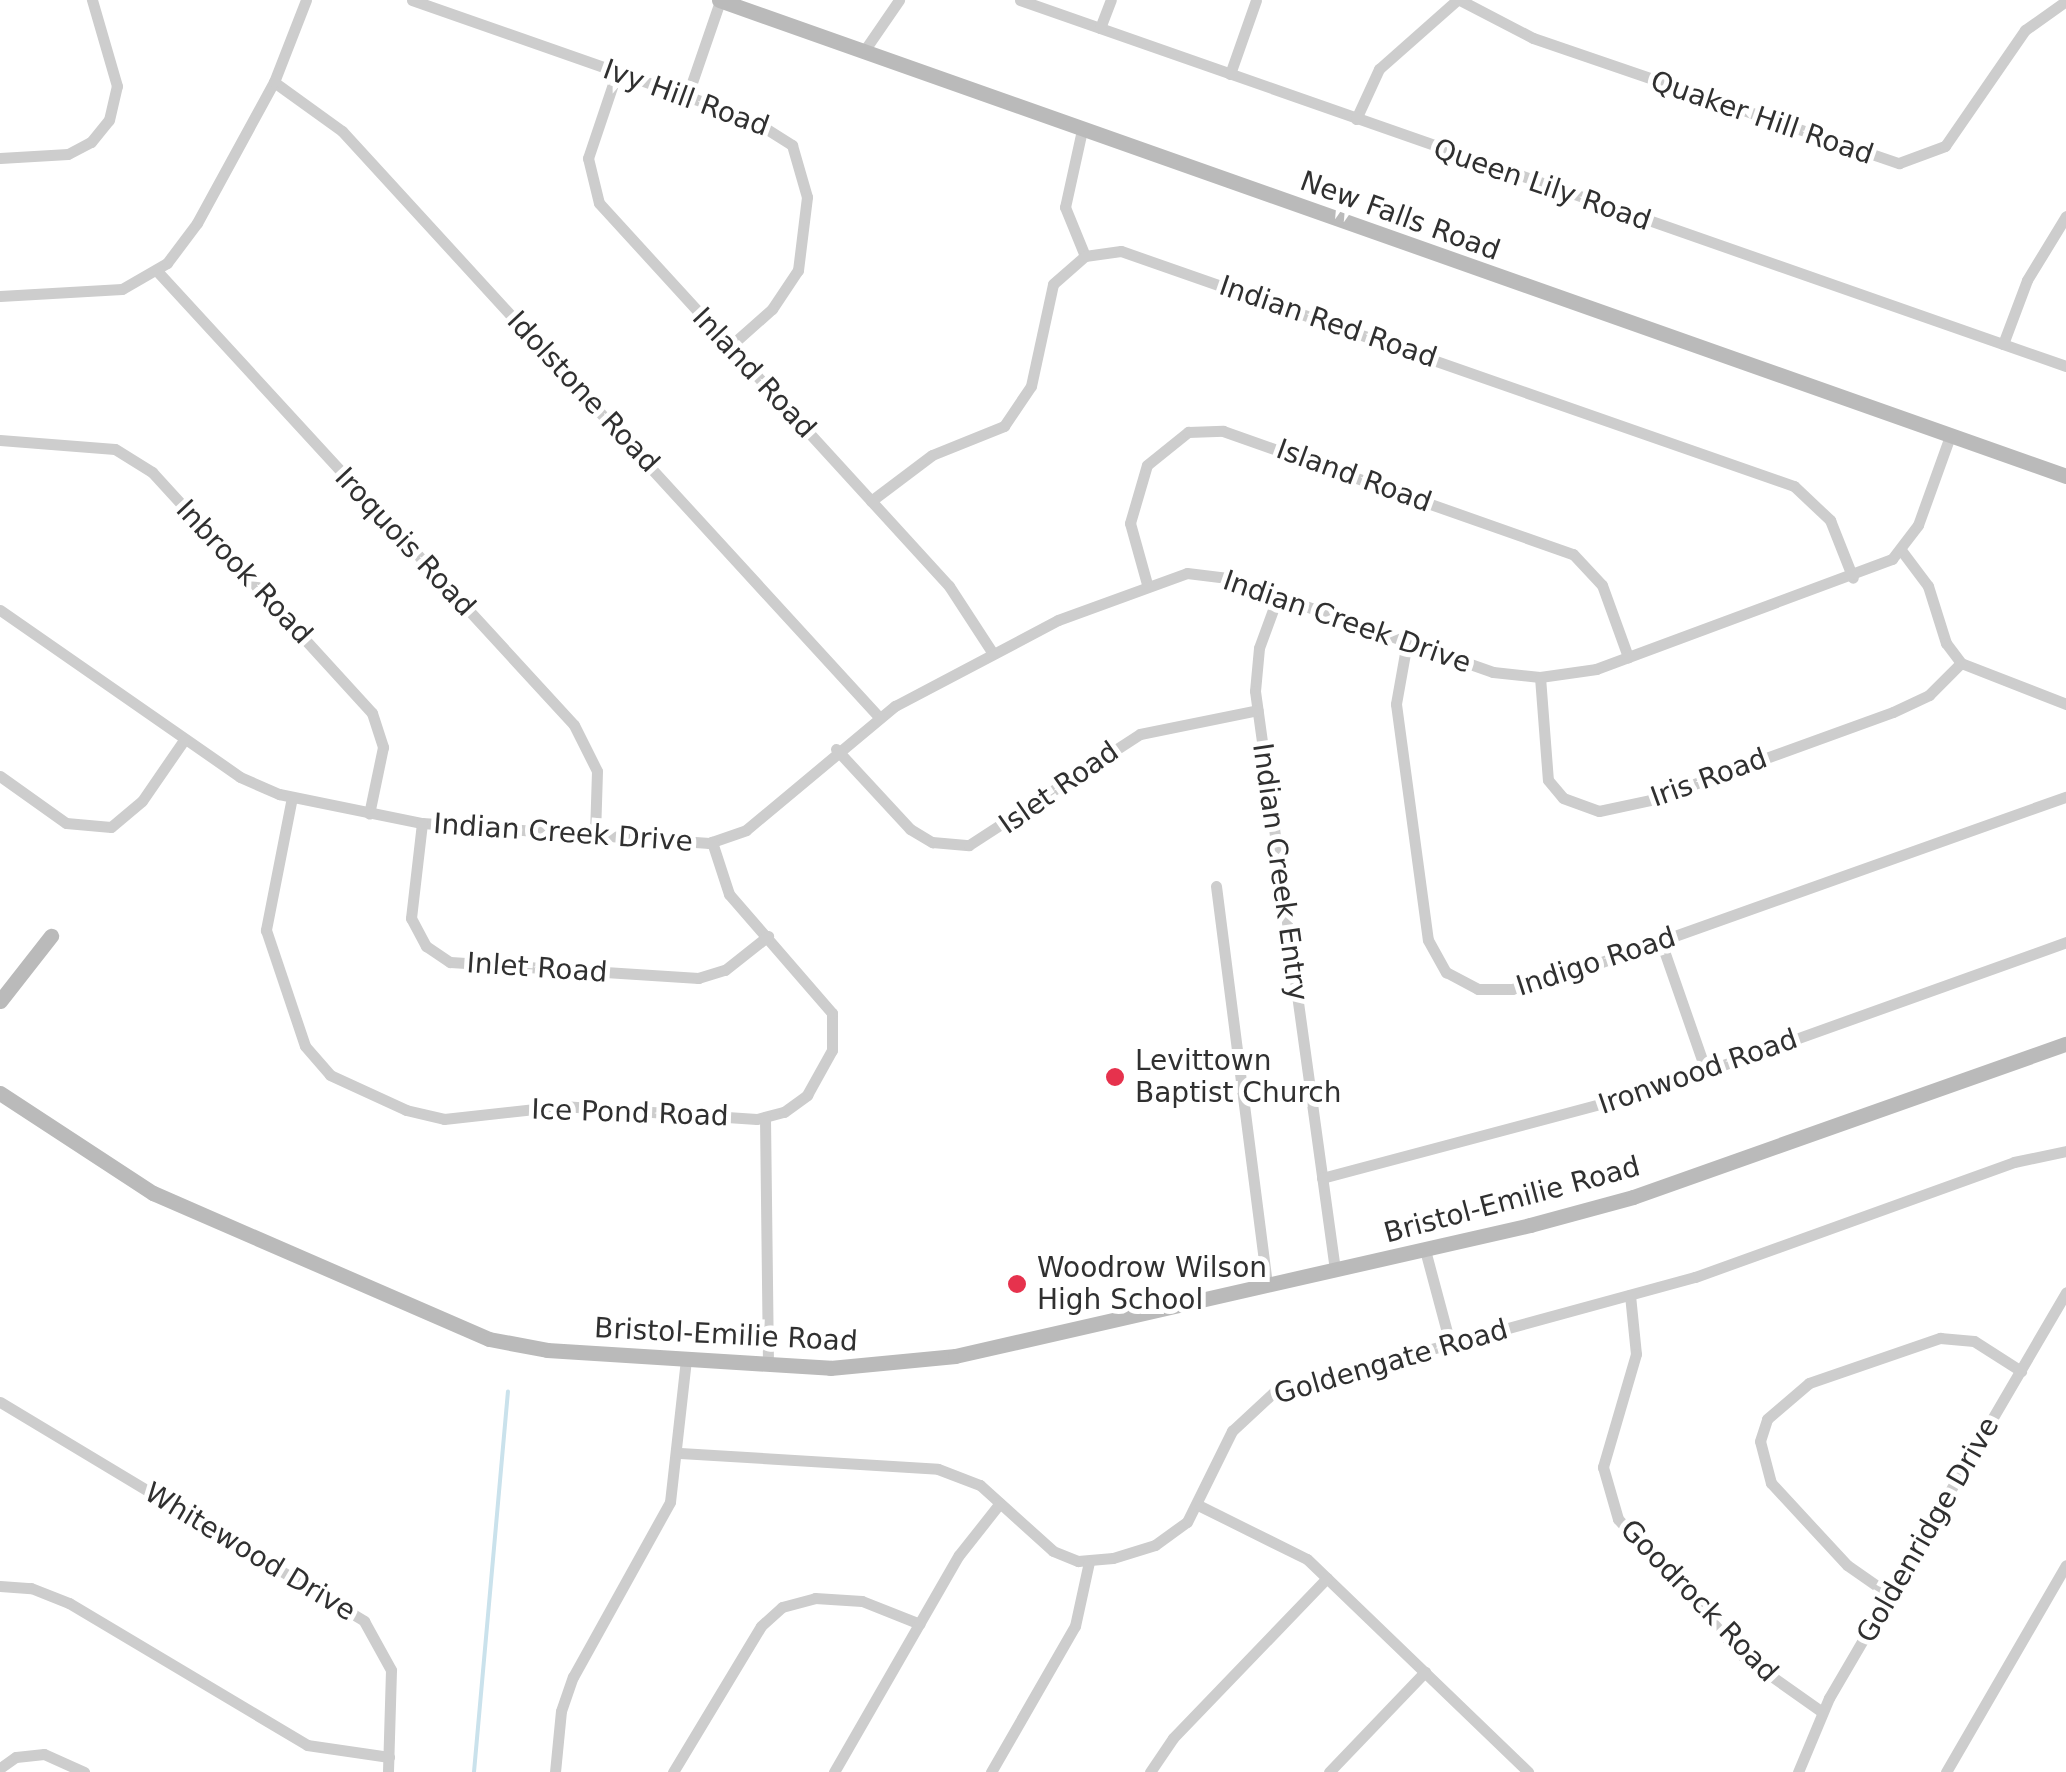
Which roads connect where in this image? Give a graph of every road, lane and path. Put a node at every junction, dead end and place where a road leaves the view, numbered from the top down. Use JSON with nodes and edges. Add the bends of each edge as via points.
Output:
{"nodes":[{"id":1,"x":92,"y":0,"type":"edge"},
{"id":2,"x":306,"y":0,"type":"edge"},
{"id":3,"x":412,"y":0,"type":"edge"},
{"id":4,"x":720,"y":0,"type":"edge"},
{"id":5,"x":899,"y":0,"type":"edge"},
{"id":6,"x":1020,"y":0,"type":"edge"},
{"id":7,"x":1111,"y":0,"type":"edge"},
{"id":8,"x":1256,"y":0,"type":"edge"},
{"id":9,"x":1459,"y":0,"type":"edge"},
{"id":10,"x":2066,"y":1,"type":"edge"},
{"id":11,"x":1100,"y":28,"type":"junction"},
{"id":12,"x":864,"y":52,"type":"junction"},
{"id":13,"x":617,"y":72,"type":"junction"},
{"id":14,"x":1230,"y":74,"type":"junction"},
{"id":15,"x":274,"y":82,"type":"junction"},
{"id":16,"x":687,"y":97,"type":"junction"},
{"id":17,"x":1356,"y":119,"type":"junction"},
{"id":18,"x":1082,"y":130,"type":"junction"},
{"id":19,"x":0,"y":158,"type":"edge"},
{"id":20,"x":2066,"y":216,"type":"edge"},
{"id":21,"x":1086,"y":256,"type":"junction"},
{"id":22,"x":157,"y":272,"type":"junction"},
{"id":23,"x":0,"y":296,"type":"edge"},
{"id":24,"x":2003,"y":344,"type":"junction"},
{"id":25,"x":730,"y":347,"type":"junction"},
{"id":26,"x":2066,"y":366,"type":"edge"},
{"id":27,"x":1950,"y":436,"type":"junction"},
{"id":28,"x":0,"y":440,"type":"edge"},
{"id":29,"x":2066,"y":476,"type":"edge"},
{"id":30,"x":871,"y":501,"type":"junction"},
{"id":31,"x":1901,"y":550,"type":"junction"},
{"id":32,"x":1853,"y":578,"type":"junction"},
{"id":33,"x":1147,"y":584,"type":"junction"},
{"id":34,"x":1278,"y":596,"type":"junction"},
{"id":35,"x":0,"y":610,"type":"edge"},
{"id":36,"x":1407,"y":642,"type":"junction"},
{"id":37,"x":992,"y":652,"type":"junction"},
{"id":38,"x":1628,"y":657,"type":"junction"},
{"id":39,"x":1961,"y":663,"type":"junction"},
{"id":40,"x":1540,"y":677,"type":"junction"},
{"id":41,"x":2066,"y":704,"type":"edge"},
{"id":42,"x":1258,"y":710,"type":"junction"},
{"id":43,"x":879,"y":716,"type":"junction"},
{"id":44,"x":184,"y":740,"type":"junction"},
{"id":45,"x":836,"y":748,"type":"junction"},
{"id":46,"x":0,"y":776,"type":"edge"},
{"id":47,"x":292,"y":797,"type":"junction"},
{"id":48,"x":2066,"y":797,"type":"edge"},
{"id":49,"x":369,"y":814,"type":"junction"},
{"id":50,"x":422,"y":823,"type":"junction"},
{"id":51,"x":595,"y":836,"type":"junction"},
{"id":52,"x":712,"y":842,"type":"junction"},
{"id":53,"x":1216,"y":886,"type":"dead end"},
{"id":54,"x":51,"y":936,"type":"dead end"},
{"id":55,"x":768,"y":936,"type":"junction"},
{"id":56,"x":1661,"y":942,"type":"junction"},
{"id":57,"x":2065,"y":944,"type":"edge"},
{"id":58,"x":0,"y":1001,"type":"edge"},
{"id":59,"x":2066,"y":1044,"type":"edge"},
{"id":60,"x":1706,"y":1071,"type":"junction"},
{"id":61,"x":0,"y":1093,"type":"edge"},
{"id":62,"x":765,"y":1118,"type":"junction"},
{"id":63,"x":2066,"y":1151,"type":"edge"},
{"id":64,"x":1322,"y":1178,"type":"junction"},
{"id":65,"x":1425,"y":1250,"type":"junction"},
{"id":66,"x":1336,"y":1270,"type":"junction"},
{"id":67,"x":1267,"y":1286,"type":"junction"},
{"id":68,"x":2066,"y":1292,"type":"edge"},
{"id":69,"x":1630,"y":1296,"type":"junction"},
{"id":70,"x":1450,"y":1343,"type":"junction"},
{"id":71,"x":686,"y":1359,"type":"junction"},
{"id":72,"x":768,"y":1364,"type":"junction"},
{"id":73,"x":2021,"y":1372,"type":"junction"},
{"id":74,"x":0,"y":1402,"type":"edge"},
{"id":75,"x":680,"y":1453,"type":"junction"},
{"id":76,"x":1000,"y":1503,"type":"junction"},
{"id":77,"x":1200,"y":1506,"type":"junction"},
{"id":78,"x":1089,"y":1562,"type":"junction"},
{"id":79,"x":2066,"y":1566,"type":"edge"},
{"id":80,"x":1327,"y":1578,"type":"junction"},
{"id":81,"x":0,"y":1586,"type":"edge"},
{"id":82,"x":1890,"y":1594,"type":"junction"},
{"id":83,"x":920,"y":1624,"type":"junction"},
{"id":84,"x":1426,"y":1672,"type":"junction"},
{"id":85,"x":1822,"y":1712,"type":"junction"},
{"id":86,"x":389,"y":1757,"type":"junction"},
{"id":87,"x":0,"y":1768,"type":"edge"},
{"id":88,"x":1524,"y":1770,"type":"edge"},
{"id":89,"x":1802,"y":1771,"type":"edge"},
{"id":90,"x":84,"y":1772,"type":"edge"},
{"id":91,"x":388,"y":1772,"type":"edge"},
{"id":92,"x":556,"y":1772,"type":"edge"},
{"id":93,"x":673,"y":1772,"type":"edge"},
{"id":94,"x":834,"y":1772,"type":"edge"},
{"id":95,"x":990,"y":1772,"type":"edge"},
{"id":96,"x":1150,"y":1772,"type":"edge"},
{"id":97,"x":1329,"y":1772,"type":"edge"},
{"id":98,"x":1946,"y":1772,"type":"edge"}],
"edges":[{"from":1,"to":19,"type":"street","via":[[117,86],[109,120],[91,142],[68,154]]},
{"from":2,"to":15,"type":"street"},
{"from":3,"to":13,"type":"street","name":"Ivy Hill Road"},
{"from":4,"to":12,"type":"street","name":"New Falls Road"},
{"from":4,"to":16,"type":"street"},
{"from":5,"to":12,"type":"street"},
{"from":6,"to":11,"type":"street","name":"Queen Lily Road"},
{"from":7,"to":11,"type":"street"},
{"from":8,"to":14,"type":"street"},
{"from":9,"to":10,"type":"street","name":"Quaker Hill Road","via":[[1533,38],[1899,162],[1945,146],[2026,30]]},
{"from":9,"to":17,"type":"street","via":[[1380,69]]},
{"from":11,"to":14,"type":"street","name":"Queen Lily Road"},
{"from":12,"to":18,"type":"street","name":"New Falls Road"},
{"from":13,"to":16,"type":"street","name":"Ivy Hill Road"},
{"from":13,"to":25,"type":"street","name":"Inland Road","via":[[588,158],[594,192]]},
{"from":14,"to":17,"type":"street","name":"Queen Lily Road"},
{"from":15,"to":22,"type":"street","via":[[197,223]]},
{"from":15,"to":43,"type":"street","name":"Idolstone Road","via":[[342,131]]},
{"from":16,"to":25,"type":"street","name":"Ivy Hill Road","via":[[781,134],[805,173],[796,278]]},
{"from":17,"to":24,"type":"street","name":"Queen Lily Road"},
{"from":18,"to":21,"type":"street","via":[[1065,207]]},
{"from":18,"to":27,"type":"street","name":"New Falls Road"},
{"from":20,"to":24,"type":"street","via":[[2028,280]]},
{"from":21,"to":30,"type":"street","via":[[1063,272],[1046,298],[1031,386],[1019,410],[992,434],[920,462]]},
{"from":21,"to":32,"type":"street","name":"Indian Red Road","via":[[1109,250],[1138,255],[1794,486],[1830,520]]},
{"from":22,"to":23,"type":"street","via":[[104,292]]},
{"from":22,"to":51,"type":"street","name":"Iroquois Road","via":[[574,726],[597,771]]},
{"from":24,"to":26,"type":"street","name":"Queen Lily Road"},
{"from":25,"to":30,"type":"street","name":"Inland Road"},
{"from":27,"to":29,"type":"street","name":"New Falls Road"},
{"from":27,"to":31,"type":"street","via":[[1918,525]]},
{"from":28,"to":49,"type":"street","name":"Inbrook Road","via":[[115,449],[152,472],[372,713],[383,747]]},
{"from":30,"to":37,"type":"street","name":"Inland Road","via":[[949,586]]},
{"from":31,"to":32,"type":"street","name":"Indian Creek Drive"},
{"from":31,"to":39,"type":"street","via":[[1928,586],[1946,642]]},
{"from":32,"to":38,"type":"street","name":"Indian Creek Drive"},
{"from":33,"to":34,"type":"street","name":"Indian Creek Drive","via":[[1187,573]]},
{"from":33,"to":37,"type":"street","name":"Indian Creek Drive"},
{"from":33,"to":38,"type":"street","name":"Island Road","via":[[1130,523],[1147,465],[1188,432],[1223,431],[1572,554],[1602,585]]},
{"from":34,"to":36,"type":"street","name":"Indian Creek Drive"},
{"from":34,"to":42,"type":"street","name":"Indian Creek Entry","via":[[1259,648]]},
{"from":35,"to":44,"type":"street","name":"Indian Creek Drive"},
{"from":36,"to":40,"type":"street","name":"Indian Creek Drive","via":[[1493,672]]},
{"from":36,"to":56,"type":"street","name":"Indigo Road","via":[[1396,704],[1423,914],[1438,963],[1470,986],[1500,992]]},
{"from":37,"to":43,"type":"street","name":"Indian Creek Drive"},
{"from":38,"to":40,"type":"street","name":"Indian Creek Drive","via":[[1584,673]]},
{"from":39,"to":40,"type":"street","name":"Iris Road","via":[[1929,695],[1893,712],[1650,800],[1599,811],[1563,798],[1548,780]]},
{"from":39,"to":41,"type":"street"},
{"from":42,"to":45,"type":"street","name":"Islet Road","via":[[1140,734],[968,845],[932,842],[910,829]]},
{"from":42,"to":64,"type":"street","name":"Indian Creek Entry"},
{"from":43,"to":45,"type":"street","name":"Indian Creek Drive"},
{"from":44,"to":46,"type":"street","via":[[142,801],[111,827],[66,823]]},
{"from":44,"to":47,"type":"street","name":"Indian Creek Drive","via":[[240,777]]},
{"from":45,"to":52,"type":"street","name":"Indian Creek Drive","via":[[746,830]]},
{"from":47,"to":49,"type":"street","name":"Indian Creek Drive"},
{"from":47,"to":62,"type":"street","name":"Ice Pond Road","via":[[267,942],[305,1046],[330,1075],[406,1110],[444,1119],[562,1106]]},
{"from":48,"to":56,"type":"street","name":"Indigo Road"},
{"from":49,"to":50,"type":"street","name":"Indian Creek Drive"},
{"from":50,"to":51,"type":"street","name":"Indian Creek Drive"},
{"from":50,"to":55,"type":"street","name":"Inlet Road","via":[[411,918],[426,946],[450,962],[698,978],[724,970]]},
{"from":51,"to":52,"type":"street","name":"Indian Creek Drive"},
{"from":52,"to":55,"type":"street","name":"Ice Pond Road","via":[[730,894]]},
{"from":53,"to":67,"type":"street"},
{"from":54,"to":58,"type":"street"},
{"from":55,"to":62,"type":"street","name":"Ice Pond Road","via":[[826,1003],[836,1031],[808,1095]]},
{"from":56,"to":60,"type":"street"},
{"from":57,"to":60,"type":"street","name":"Ironwood Road"},
{"from":59,"to":65,"type":"street","name":"Bristol-Emilie Road","via":[[1633,1196]]},
{"from":60,"to":64,"type":"street","name":"Ironwood Road","via":[[1594,1108]]},
{"from":61,"to":71,"type":"street","name":"Bristol-Emilie Road","via":[[152,1193],[489,1339]]},
{"from":62,"to":72,"type":"street"},
{"from":63,"to":69,"type":"street","name":"Goldengate Road","via":[[2014,1162]]},
{"from":64,"to":66,"type":"street","name":"Indian Creek Entry"},
{"from":65,"to":66,"type":"street","name":"Bristol-Emilie Road"},
{"from":65,"to":70,"type":"street"},
{"from":66,"to":67,"type":"street","name":"Bristol-Emilie Road"},
{"from":67,"to":72,"type":"street","name":"Bristol-Emilie Road","via":[[915,1363]]},
{"from":68,"to":73,"type":"street","name":"Goldenridge Drive"},
{"from":69,"to":70,"type":"street","name":"Goldengate Road"},
{"from":69,"to":85,"type":"street","name":"Goodrock Road","via":[[1636,1354],[1603,1467],[1618,1519],[1743,1656]]},
{"from":70,"to":77,"type":"street","name":"Goldengate Road","via":[[1307,1380],[1262,1399],[1232,1431]]},
{"from":71,"to":72,"type":"street","name":"Bristol-Emilie Road"},
{"from":71,"to":75,"type":"street"},
{"from":73,"to":82,"type":"street","name":"Goldenridge Drive"},
{"from":73,"to":82,"type":"street","via":[[1974,1341],[1940,1338],[1809,1383],[1767,1419],[1760,1441],[1772,1483],[1847,1566]]},
{"from":74,"to":86,"type":"street","name":"Whitewood Drive","via":[[364,1621],[391,1670]]},
{"from":75,"to":76,"type":"street","via":[[938,1469],[974,1481]]},
{"from":75,"to":92,"type":"street","via":[[661,1523],[565,1696]]},
{"from":76,"to":78,"type":"street","via":[[1053,1551]]},
{"from":76,"to":83,"type":"street"},
{"from":77,"to":78,"type":"street","name":"Goldengate Road","via":[[1155,1545]]},
{"from":77,"to":80,"type":"street","via":[[1285,1542]]},
{"from":78,"to":95,"type":"street","via":[[1076,1626]]},
{"from":79,"to":98,"type":"street"},
{"from":80,"to":84,"type":"street"},
{"from":80,"to":96,"type":"street","via":[[1198,1710]]},
{"from":81,"to":86,"type":"street","via":[[31,1588],[69,1604],[307,1744]]},
{"from":82,"to":85,"type":"street","name":"Goldenridge Drive"},
{"from":83,"to":93,"type":"street","via":[[862,1602],[814,1598],[782,1607],[762,1626]]},
{"from":83,"to":94,"type":"street"},
{"from":84,"to":88,"type":"street"},
{"from":84,"to":97,"type":"street"},
{"from":85,"to":89,"type":"street","name":"Goldenridge Drive"},
{"from":86,"to":91,"type":"street","name":"Whitewood Drive"},
{"from":87,"to":90,"type":"street","via":[[44,1754]]}]}
